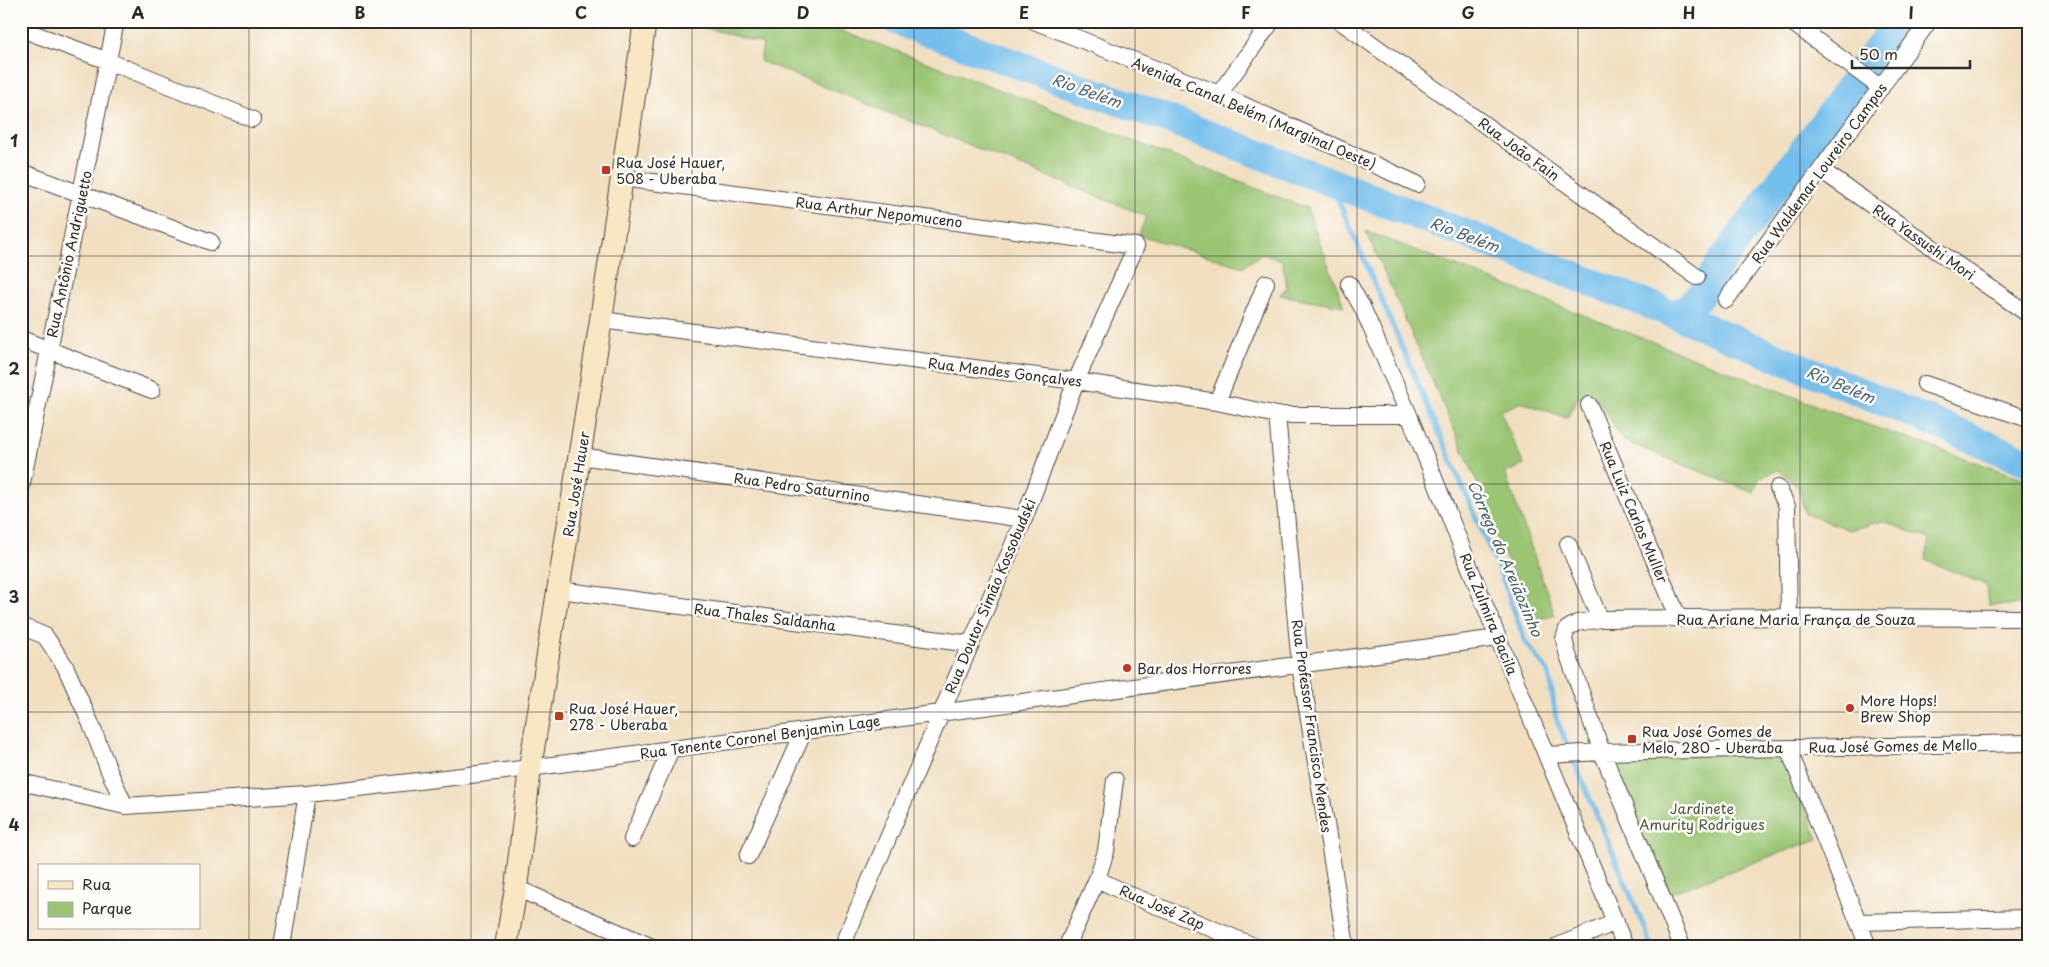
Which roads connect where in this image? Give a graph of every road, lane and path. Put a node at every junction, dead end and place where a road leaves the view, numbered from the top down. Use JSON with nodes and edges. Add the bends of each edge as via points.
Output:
{"nodes":[{"id":1,"x":116,"y":21,"type":"edge"},
{"id":2,"x":645,"y":21,"type":"edge"},
{"id":3,"x":1034,"y":21,"type":"edge"},
{"id":4,"x":1272,"y":21,"type":"edge"},
{"id":5,"x":1340,"y":21,"type":"edge"},
{"id":6,"x":1790,"y":21,"type":"edge"},
{"id":7,"x":1929,"y":21,"type":"edge"},
{"id":8,"x":21,"y":29,"type":"edge"},
{"id":9,"x":108,"y":61,"type":"junction"},
{"id":10,"x":1875,"y":83,"type":"junction"},
{"id":11,"x":1219,"y":94,"type":"junction"},
{"id":12,"x":252,"y":119,"type":"dead end"},
{"id":13,"x":1821,"y":170,"type":"junction"},
{"id":14,"x":21,"y":172,"type":"edge"},
{"id":15,"x":622,"y":178,"type":"junction"},
{"id":16,"x":1418,"y":184,"type":"dead end"},
{"id":17,"x":81,"y":195,"type":"junction"},
{"id":18,"x":211,"y":242,"type":"dead end"},
{"id":19,"x":1136,"y":246,"type":"joint"},
{"id":20,"x":1697,"y":277,"type":"dead end"},
{"id":21,"x":1266,"y":283,"type":"dead end"},
{"id":22,"x":1349,"y":284,"type":"dead end"},
{"id":23,"x":1726,"y":300,"type":"dead end"},
{"id":24,"x":2028,"y":314,"type":"edge"},
{"id":25,"x":601,"y":320,"type":"junction"},
{"id":26,"x":21,"y":340,"type":"edge"},
{"id":27,"x":49,"y":350,"type":"junction"},
{"id":28,"x":1076,"y":381,"type":"junction"},
{"id":29,"x":1925,"y":384,"type":"dead end"},
{"id":30,"x":152,"y":390,"type":"dead end"},
{"id":31,"x":1217,"y":402,"type":"junction"},
{"id":32,"x":1589,"y":405,"type":"dead end"},
{"id":33,"x":1409,"y":414,"type":"junction"},
{"id":34,"x":1277,"y":415,"type":"junction"},
{"id":35,"x":2028,"y":419,"type":"edge"},
{"id":36,"x":580,"y":456,"type":"junction"},
{"id":37,"x":21,"y":488,"type":"edge"},
{"id":38,"x":1778,"y":488,"type":"dead end"},
{"id":39,"x":1024,"y":519,"type":"junction"},
{"id":40,"x":1568,"y":544,"type":"dead end"},
{"id":41,"x":559,"y":590,"type":"junction"},
{"id":42,"x":1789,"y":617,"type":"junction"},
{"id":43,"x":2028,"y":618,"type":"edge"},
{"id":44,"x":1679,"y":619,"type":"junction"},
{"id":45,"x":1600,"y":620,"type":"junction"},
{"id":46,"x":21,"y":626,"type":"edge"},
{"id":47,"x":1498,"y":638,"type":"junction"},
{"id":48,"x":971,"y":644,"type":"junction"},
{"id":49,"x":1300,"y":665,"type":"junction"},
{"id":50,"x":942,"y":712,"type":"junction"},
{"id":51,"x":804,"y":731,"type":"junction"},
{"id":52,"x":2028,"y":743,"type":"edge"},
{"id":53,"x":1788,"y":748,"type":"junction"},
{"id":54,"x":671,"y":749,"type":"junction"},
{"id":55,"x":1602,"y":752,"type":"junction"},
{"id":56,"x":1548,"y":755,"type":"junction"},
{"id":57,"x":530,"y":768,"type":"junction"},
{"id":58,"x":1115,"y":780,"type":"dead end"},
{"id":59,"x":21,"y":782,"type":"edge"},
{"id":60,"x":307,"y":794,"type":"junction"},
{"id":61,"x":125,"y":806,"type":"junction"},
{"id":62,"x":632,"y":839,"type":"dead end"},
{"id":63,"x":748,"y":856,"type":"dead end"},
{"id":64,"x":1097,"y":879,"type":"junction"},
{"id":65,"x":516,"y":888,"type":"junction"},
{"id":66,"x":2028,"y":918,"type":"edge"},
{"id":67,"x":1616,"y":922,"type":"junction"},
{"id":68,"x":1858,"y":922,"type":"junction"},
{"id":69,"x":282,"y":946,"type":"edge"},
{"id":70,"x":506,"y":946,"type":"edge"},
{"id":71,"x":650,"y":946,"type":"edge"},
{"id":72,"x":842,"y":946,"type":"edge"},
{"id":73,"x":1067,"y":946,"type":"edge"},
{"id":74,"x":1254,"y":946,"type":"edge"},
{"id":75,"x":1346,"y":946,"type":"edge"},
{"id":76,"x":1558,"y":946,"type":"edge"},
{"id":77,"x":1625,"y":946,"type":"edge"},
{"id":78,"x":1682,"y":946,"type":"edge"},
{"id":79,"x":1868,"y":946,"type":"edge"}],
"edges":[{"from":1,"to":9,"type":"street","name":"Rua Antônio Andriguetto"},
{"from":2,"to":15,"type":"main road","name":"Rua José Hauer"},
{"from":3,"to":11,"type":"street","name":"Avenida Canal Belém (Marginal Oeste)"},
{"from":4,"to":11,"type":"street"},
{"from":5,"to":20,"type":"street","name":"Rua João Fain"},
{"from":6,"to":10,"type":"street"},
{"from":7,"to":10,"type":"street","name":"Rua Waldemar Loureiro Campos"},
{"from":8,"to":9,"type":"street"},
{"from":9,"to":12,"type":"street"},
{"from":9,"to":17,"type":"street","name":"Rua Antônio Andriguetto"},
{"from":10,"to":13,"type":"street","name":"Rua Waldemar Loureiro Campos"},
{"from":11,"to":16,"type":"street","name":"Avenida Canal Belém (Marginal Oeste)"},
{"from":13,"to":23,"type":"street","name":"Rua Waldemar Loureiro Campos"},
{"from":13,"to":24,"type":"street","name":"Rua Yassushi Mori"},
{"from":14,"to":17,"type":"street"},
{"from":15,"to":19,"type":"street","name":"Rua Arthur Nepomuceno"},
{"from":15,"to":25,"type":"main road","name":"Rua José Hauer"},
{"from":17,"to":18,"type":"street"},
{"from":17,"to":27,"type":"street","name":"Rua Antônio Andriguetto"},
{"from":19,"to":28,"type":"street","name":"Rua Doutor Simão Kossobudski"},
{"from":21,"to":31,"type":"street"},
{"from":22,"to":33,"type":"street","name":"Rua Zulmira Bacila"},
{"from":25,"to":28,"type":"street","name":"Rua Mendes Gonçalves"},
{"from":25,"to":36,"type":"main road","name":"Rua José Hauer"},
{"from":26,"to":27,"type":"street"},
{"from":27,"to":30,"type":"street"},
{"from":27,"to":37,"type":"street","name":"Rua Antônio Andriguetto"},
{"from":28,"to":31,"type":"street","name":"Rua Mendes Gonçalves"},
{"from":28,"to":39,"type":"street","name":"Rua Doutor Simão Kossobudski"},
{"from":29,"to":35,"type":"street"},
{"from":31,"to":34,"type":"street","name":"Rua Mendes Gonçalves"},
{"from":32,"to":44,"type":"street","name":"Rua Luiz Carlos Muller"},
{"from":33,"to":34,"type":"street","name":"Rua Mendes Gonçalves"},
{"from":33,"to":47,"type":"street","name":"Rua Zulmira Bacila"},
{"from":34,"to":49,"type":"street","name":"Rua Professor Francisco Mendes"},
{"from":36,"to":39,"type":"street","name":"Rua Pedro Saturnino"},
{"from":36,"to":41,"type":"main road","name":"Rua José Hauer"},
{"from":38,"to":42,"type":"street","via":[[1787,506]]},
{"from":39,"to":48,"type":"street","name":"Rua Doutor Simão Kossobudski"},
{"from":40,"to":45,"type":"street"},
{"from":41,"to":48,"type":"street","name":"Rua Thales Saldanha"},
{"from":41,"to":57,"type":"main road","name":"Rua José Hauer"},
{"from":42,"to":43,"type":"street","name":"Rua Ariane Maria França de Souza"},
{"from":42,"to":44,"type":"street","name":"Rua Ariane Maria França de Souza"},
{"from":44,"to":45,"type":"street","name":"Rua Ariane Maria França de Souza"},
{"from":45,"to":55,"type":"street","name":"Rua Ariane Maria França de Souza","via":[[1577,623],[1567,629],[1564,639]]},
{"from":46,"to":61,"type":"street","via":[[45,636],[65,666]]},
{"from":47,"to":49,"type":"street","name":"Rua Tenente Coronel Benjamin Lage"},
{"from":47,"to":56,"type":"street","name":"Rua Zulmira Bacila"},
{"from":48,"to":50,"type":"street","name":"Rua Doutor Simão Kossobudski"},
{"from":49,"to":50,"type":"street","name":"Rua Tenente Coronel Benjamin Lage"},
{"from":49,"to":75,"type":"street","name":"Rua Professor Francisco Mendes"},
{"from":50,"to":51,"type":"street","name":"Rua Tenente Coronel Benjamin Lage"},
{"from":50,"to":72,"type":"street","name":"Rua Doutor Simão Kossobudski"},
{"from":51,"to":54,"type":"street","name":"Rua Tenente Coronel Benjamin Lage"},
{"from":51,"to":63,"type":"street"},
{"from":52,"to":53,"type":"street","name":"Rua José Gomes de Mello"},
{"from":53,"to":55,"type":"street","name":"Rua José Gomes de Mello"},
{"from":53,"to":68,"type":"street"},
{"from":54,"to":57,"type":"street","name":"Rua Tenente Coronel Benjamin Lage"},
{"from":54,"to":62,"type":"street"},
{"from":55,"to":56,"type":"street","name":"Rua José Gomes de Mello"},
{"from":55,"to":78,"type":"street"},
{"from":56,"to":67,"type":"street","name":"Rua Zulmira Bacila"},
{"from":57,"to":60,"type":"street","name":"Rua Tenente Coronel Benjamin Lage"},
{"from":57,"to":65,"type":"main road","name":"Rua José Hauer"},
{"from":58,"to":64,"type":"street","via":[[1106,850]]},
{"from":59,"to":61,"type":"street","name":"Rua Tenente Coronel Benjamin Lage"},
{"from":60,"to":61,"type":"street","name":"Rua Tenente Coronel Benjamin Lage"},
{"from":60,"to":69,"type":"street"},
{"from":64,"to":73,"type":"street"},
{"from":64,"to":74,"type":"street","name":"Rua José Zap"},
{"from":65,"to":70,"type":"main road","name":"Rua José Hauer"},
{"from":65,"to":71,"type":"street"},
{"from":66,"to":68,"type":"street"},
{"from":67,"to":76,"type":"street"},
{"from":67,"to":77,"type":"street","name":"Rua Zulmira Bacila"},
{"from":68,"to":79,"type":"street"}]}
